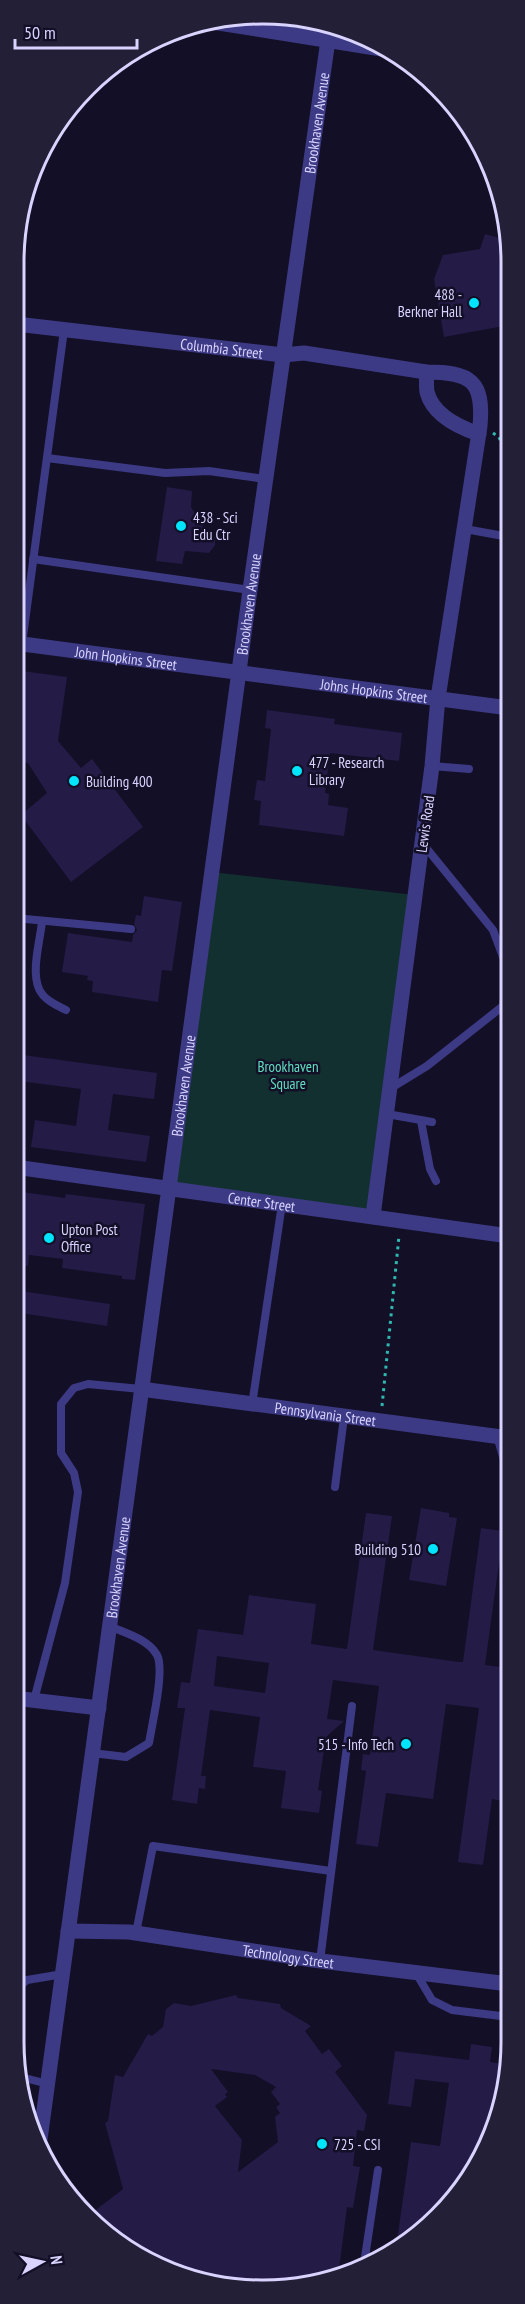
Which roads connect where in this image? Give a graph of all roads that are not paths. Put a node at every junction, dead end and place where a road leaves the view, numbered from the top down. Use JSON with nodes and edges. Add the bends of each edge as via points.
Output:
{"nodes":[{"id":1,"x":250,"y":25,"type":"edge"},
{"id":2,"x":329,"y":34,"type":"edge"},
{"id":3,"x":24,"y":325,"type":"edge"},
{"id":4,"x":64,"y":330,"type":"junction"},
{"id":5,"x":283,"y":356,"type":"junction"},
{"id":6,"x":426,"y":372,"type":"junction"},
{"id":7,"x":476,"y":386,"type":"joint"},
{"id":8,"x":479,"y":430,"type":"junction"},
{"id":9,"x":47,"y":458,"type":"junction"},
{"id":10,"x":265,"y":479,"type":"junction"},
{"id":11,"x":465,"y":529,"type":"junction"},
{"id":12,"x":501,"y":536,"type":"edge"},
{"id":13,"x":33,"y":559,"type":"junction"},
{"id":14,"x":250,"y":590,"type":"junction"},
{"id":15,"x":24,"y":610,"type":"edge"},
{"id":16,"x":24,"y":645,"type":"edge"},
{"id":17,"x":239,"y":672,"type":"junction"},
{"id":18,"x":438,"y":698,"type":"junction"},
{"id":19,"x":501,"y":707,"type":"edge"},
{"id":20,"x":432,"y":766,"type":"junction"},
{"id":21,"x":469,"y":769,"type":"dead end"},
{"id":22,"x":422,"y":843,"type":"junction"},
{"id":23,"x":24,"y":919,"type":"edge"},
{"id":24,"x":42,"y":922,"type":"junction"},
{"id":25,"x":131,"y":929,"type":"dead end"},
{"id":26,"x":501,"y":951,"type":"edge"},
{"id":27,"x":501,"y":1008,"type":"edge"},
{"id":28,"x":66,"y":1010,"type":"dead end"},
{"id":29,"x":391,"y":1088,"type":"junction"},
{"id":30,"x":387,"y":1114,"type":"junction"},
{"id":31,"x":421,"y":1121,"type":"junction"},
{"id":32,"x":432,"y":1122,"type":"dead end"},
{"id":33,"x":24,"y":1168,"type":"edge"},
{"id":34,"x":436,"y":1181,"type":"dead end"},
{"id":35,"x":168,"y":1190,"type":"junction"},
{"id":36,"x":282,"y":1204,"type":"junction"},
{"id":37,"x":373,"y":1216,"type":"junction"},
{"id":38,"x":501,"y":1235,"type":"edge"},
{"id":39,"x":141,"y":1389,"type":"junction"},
{"id":40,"x":252,"y":1405,"type":"junction"},
{"id":41,"x":344,"y":1417,"type":"junction"},
{"id":42,"x":501,"y":1437,"type":"edge"},
{"id":43,"x":335,"y":1487,"type":"dead end"},
{"id":44,"x":109,"y":1626,"type":"junction"},
{"id":45,"x":24,"y":1699,"type":"edge"},
{"id":46,"x":34,"y":1700,"type":"junction"},
{"id":47,"x":352,"y":1706,"type":"dead end"},
{"id":48,"x":99,"y":1708,"type":"junction"},
{"id":49,"x":92,"y":1753,"type":"junction"},
{"id":50,"x":331,"y":1871,"type":"junction"},
{"id":51,"x":68,"y":1932,"type":"junction"},
{"id":52,"x":136,"y":1933,"type":"junction"},
{"id":53,"x":320,"y":1961,"type":"junction"},
{"id":54,"x":416,"y":1973,"type":"junction"},
{"id":55,"x":63,"y":1974,"type":"junction"},
{"id":56,"x":24,"y":1982,"type":"edge"},
{"id":57,"x":501,"y":1983,"type":"edge"},
{"id":58,"x":501,"y":2016,"type":"edge"},
{"id":59,"x":27,"y":2079,"type":"edge"},
{"id":60,"x":48,"y":2084,"type":"junction"},
{"id":61,"x":41,"y":2131,"type":"edge"},
{"id":62,"x":378,"y":2170,"type":"dead end"},
{"id":63,"x":365,"y":2256,"type":"edge"}],
"edges":[{"from":1,"to":2,"type":"street"},
{"from":2,"to":5,"type":"street","name":"Brookhaven Avenue"},
{"from":3,"to":4,"type":"street","name":"Columbia Street"},
{"from":4,"to":5,"type":"street","name":"Columbia Street"},
{"from":4,"to":9,"type":"lane"},
{"from":5,"to":6,"type":"street","name":"Columbia Street","via":[[304,353]]},
{"from":5,"to":10,"type":"street","name":"Brookhaven Avenue"},
{"from":6,"to":7,"type":"street","name":"Columbia Street","via":[[465,377]]},
{"from":6,"to":8,"type":"street","via":[[427,392],[436,411],[460,428]]},
{"from":7,"to":8,"type":"street","name":"Lewis Road","via":[[482,404]]},
{"from":8,"to":11,"type":"street","name":"Lewis Road"},
{"from":9,"to":10,"type":"lane","via":[[165,473],[209,471]]},
{"from":9,"to":13,"type":"lane"},
{"from":10,"to":14,"type":"street","name":"Brookhaven Avenue"},
{"from":11,"to":12,"type":"lane"},
{"from":11,"to":18,"type":"street","name":"Lewis Road"},
{"from":13,"to":14,"type":"lane"},
{"from":13,"to":15,"type":"lane"},
{"from":14,"to":17,"type":"street","name":"Brookhaven Avenue"},
{"from":16,"to":17,"type":"street","name":"John Hopkins Street"},
{"from":17,"to":18,"type":"street","name":"Johns Hopkins Street"},
{"from":17,"to":35,"type":"street","name":"Brookhaven Avenue"},
{"from":18,"to":19,"type":"street","name":"Johns Hopkins Street"},
{"from":18,"to":20,"type":"street","name":"Lewis Road"},
{"from":20,"to":21,"type":"lane"},
{"from":20,"to":22,"type":"street","name":"Lewis Road"},
{"from":22,"to":26,"type":"lane","via":[[493,930]]},
{"from":22,"to":29,"type":"street","name":"Lewis Road"},
{"from":23,"to":24,"type":"lane"},
{"from":24,"to":25,"type":"lane"},
{"from":24,"to":28,"type":"lane","via":[[36,972],[39,989],[50,1002]]},
{"from":27,"to":29,"type":"lane","via":[[427,1066]]},
{"from":29,"to":30,"type":"street","name":"Lewis Road"},
{"from":30,"to":31,"type":"lane"},
{"from":30,"to":37,"type":"street","name":"Lewis Road"},
{"from":31,"to":32,"type":"lane"},
{"from":31,"to":34,"type":"lane"},
{"from":33,"to":35,"type":"street","name":"Center Street"},
{"from":35,"to":36,"type":"street","name":"Center Street"},
{"from":35,"to":39,"type":"street","name":"Brookhaven Avenue"},
{"from":36,"to":37,"type":"street","name":"Center Street"},
{"from":36,"to":40,"type":"lane"},
{"from":37,"to":38,"type":"street","name":"Center Street"},
{"from":39,"to":40,"type":"street","name":"Pennsylvania Street"},
{"from":39,"to":44,"type":"street","name":"Brookhaven Avenue"},
{"from":39,"to":46,"type":"lane","via":[[88,1384],[75,1388],[61,1404],[61,1453],[74,1473],[78,1492],[65,1583]]},
{"from":40,"to":41,"type":"street","name":"Pennsylvania Street"},
{"from":41,"to":42,"type":"street","name":"Pennsylvania Street"},
{"from":41,"to":43,"type":"lane"},
{"from":44,"to":48,"type":"street","name":"Brookhaven Avenue"},
{"from":44,"to":49,"type":"lane","via":[[137,1637],[156,1654],[161,1667],[149,1743],[126,1757]]},
{"from":45,"to":46,"type":"street"},
{"from":46,"to":48,"type":"street"},
{"from":47,"to":50,"type":"lane"},
{"from":48,"to":49,"type":"street","name":"Brookhaven Avenue"},
{"from":49,"to":51,"type":"street","name":"Brookhaven Avenue"},
{"from":50,"to":52,"type":"lane","via":[[153,1846]]},
{"from":50,"to":53,"type":"lane"},
{"from":51,"to":52,"type":"street","name":"Technology Street"},
{"from":51,"to":55,"type":"street","name":"Brookhaven Avenue"},
{"from":52,"to":53,"type":"street","name":"Technology Street"},
{"from":53,"to":54,"type":"street","name":"Technology Street"},
{"from":54,"to":57,"type":"street","name":"Technology Street"},
{"from":54,"to":58,"type":"lane","via":[[432,2000],[452,2010]]},
{"from":55,"to":56,"type":"lane"},
{"from":55,"to":60,"type":"street","name":"Brookhaven Avenue"},
{"from":59,"to":60,"type":"lane"},
{"from":60,"to":61,"type":"street","name":"Brookhaven Avenue"},
{"from":62,"to":63,"type":"lane"}]}
